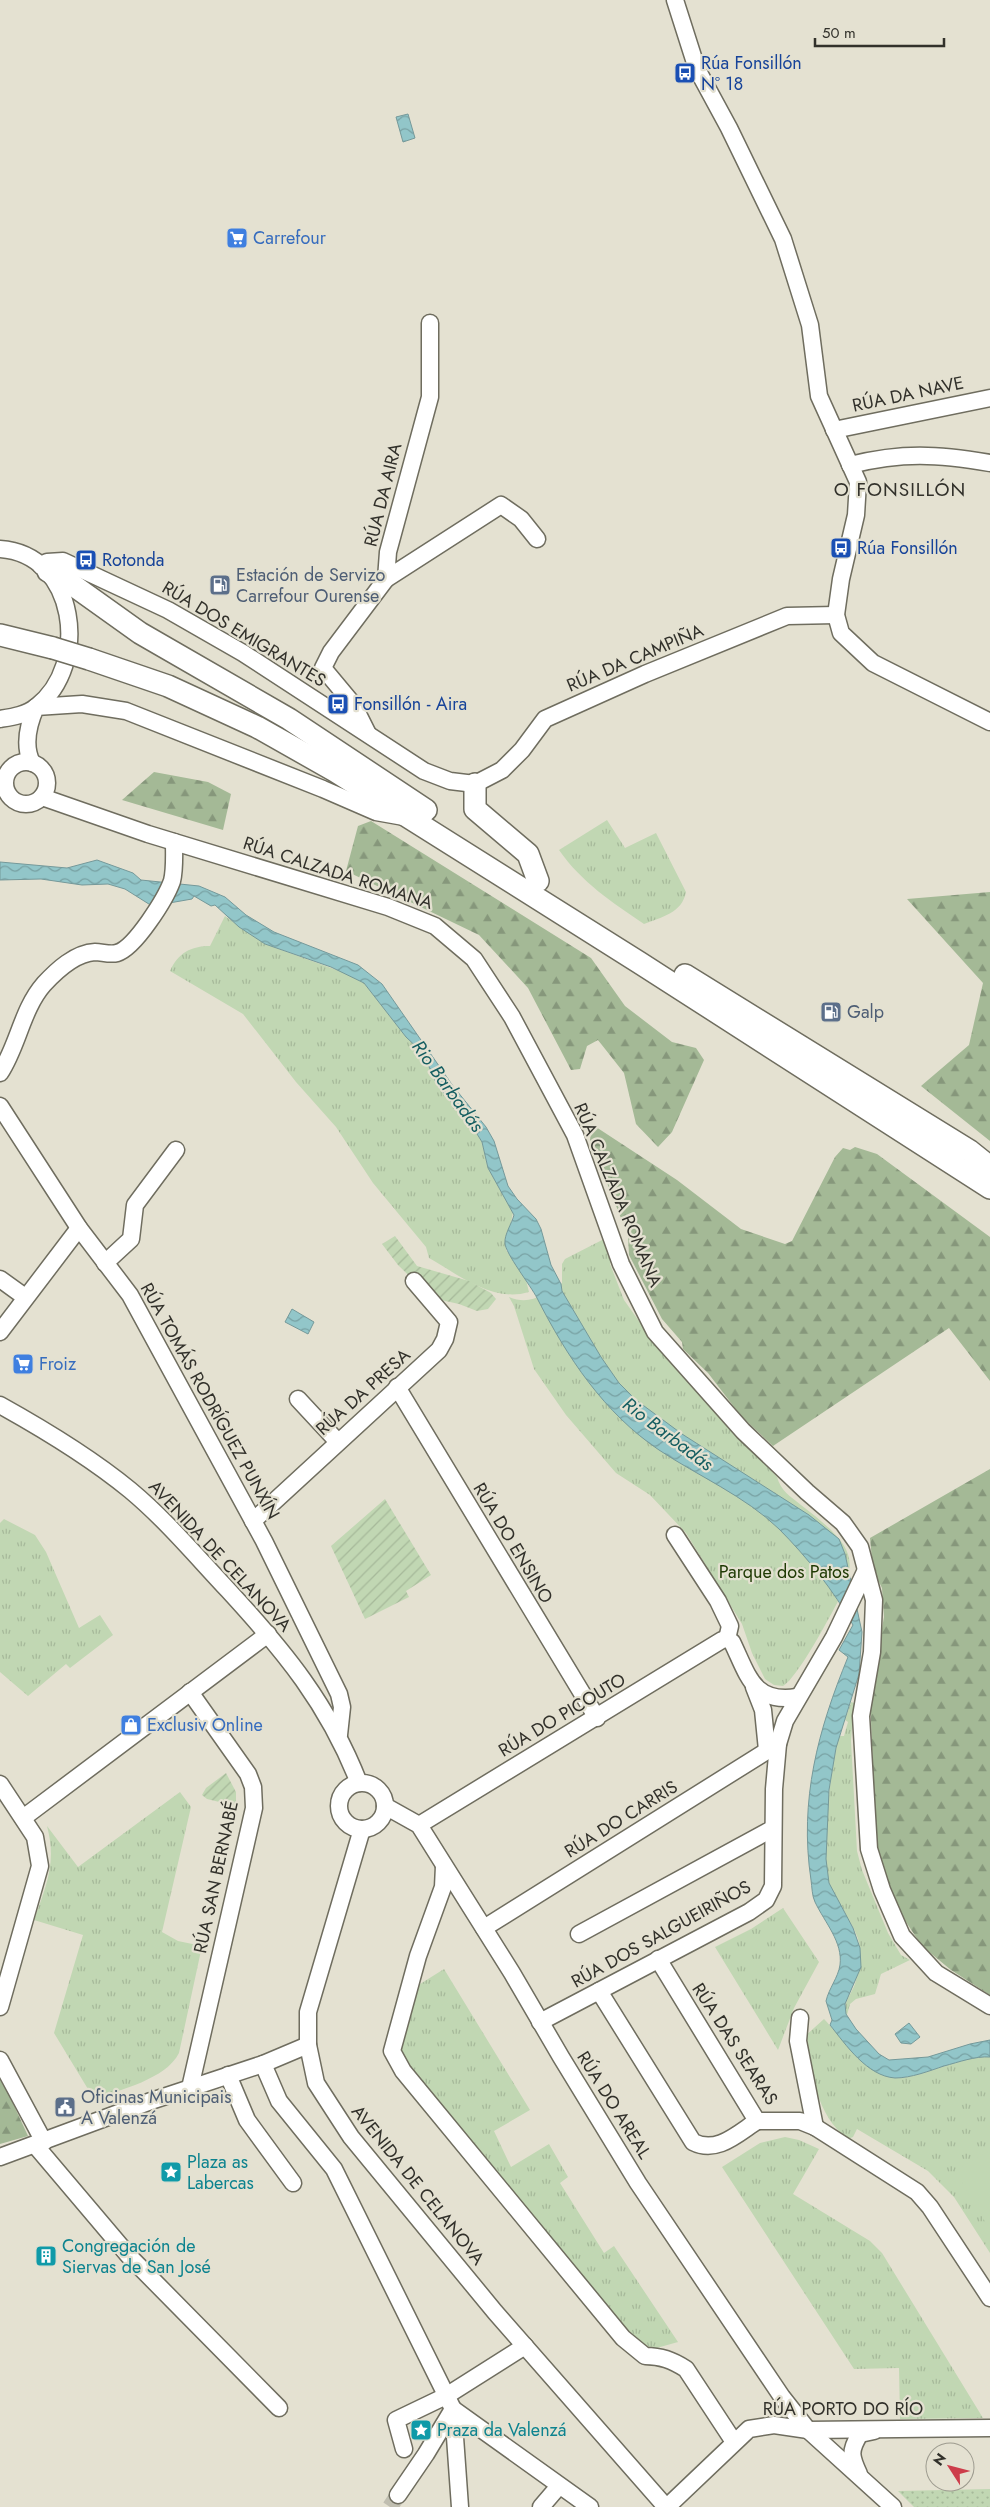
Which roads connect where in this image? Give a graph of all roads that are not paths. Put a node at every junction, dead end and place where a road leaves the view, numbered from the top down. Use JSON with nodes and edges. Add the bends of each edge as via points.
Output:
{"nodes":[{"id":1,"x":675,"y":0,"type":"edge"},
{"id":2,"x":430,"y":323,"type":"dead end"},
{"id":3,"x":990,"y":398,"type":"edge"},
{"id":4,"x":834,"y":430,"type":"junction"},
{"id":5,"x":990,"y":463,"type":"edge"},
{"id":6,"x":850,"y":465,"type":"junction"},
{"id":7,"x":537,"y":539,"type":"dead end"},
{"id":8,"x":0,"y":549,"type":"edge"},
{"id":9,"x":44,"y":569,"type":"junction"},
{"id":10,"x":386,"y":579,"type":"junction"},
{"id":11,"x":836,"y":615,"type":"junction"},
{"id":12,"x":0,"y":635,"type":"edge"},
{"id":13,"x":36,"y":708,"type":"junction"},
{"id":14,"x":0,"y":719,"type":"edge"},
{"id":15,"x":990,"y":722,"type":"edge"},
{"id":16,"x":368,"y":733,"type":"junction"},
{"id":17,"x":32,"y":763,"type":"junction"},
{"id":18,"x":4,"y":774,"type":"edge"},
{"id":19,"x":474,"y":784,"type":"junction"},
{"id":20,"x":42,"y":797,"type":"junction"},
{"id":21,"x":413,"y":819,"type":"junction"},
{"id":22,"x":174,"y":842,"type":"junction"},
{"id":23,"x":538,"y":881,"type":"junction"},
{"id":24,"x":562,"y":914,"type":"junction"},
{"id":25,"x":640,"y":963,"type":"junction"},
{"id":26,"x":0,"y":1073,"type":"edge"},
{"id":27,"x":0,"y":1106,"type":"edge"},
{"id":28,"x":176,"y":1150,"type":"dead end"},
{"id":29,"x":990,"y":1167,"type":"edge"},
{"id":30,"x":990,"y":1188,"type":"edge"},
{"id":31,"x":79,"y":1228,"type":"junction"},
{"id":32,"x":105,"y":1263,"type":"junction"},
{"id":33,"x":0,"y":1279,"type":"edge"},
{"id":34,"x":414,"y":1281,"type":"dead end"},
{"id":35,"x":25,"y":1297,"type":"junction"},
{"id":36,"x":0,"y":1332,"type":"edge"},
{"id":37,"x":397,"y":1387,"type":"junction"},
{"id":38,"x":298,"y":1399,"type":"dead end"},
{"id":39,"x":0,"y":1405,"type":"edge"},
{"id":40,"x":338,"y":1442,"type":"junction"},
{"id":41,"x":254,"y":1521,"type":"junction"},
{"id":42,"x":675,"y":1535,"type":"dead end"},
{"id":43,"x":865,"y":1572,"type":"junction"},
{"id":44,"x":268,"y":1634,"type":"junction"},
{"id":45,"x":727,"y":1639,"type":"junction"},
{"id":46,"x":754,"y":1687,"type":"junction"},
{"id":47,"x":190,"y":1692,"type":"junction"},
{"id":48,"x":797,"y":1697,"type":"junction"},
{"id":49,"x":597,"y":1718,"type":"junction"},
{"id":50,"x":339,"y":1735,"type":"junction"},
{"id":51,"x":773,"y":1747,"type":"junction"},
{"id":52,"x":360,"y":1783,"type":"junction"},
{"id":53,"x":0,"y":1784,"type":"edge"},
{"id":54,"x":385,"y":1806,"type":"junction"},
{"id":55,"x":23,"y":1818,"type":"junction"},
{"id":56,"x":419,"y":1826,"type":"junction"},
{"id":57,"x":362,"y":1829,"type":"junction"},
{"id":58,"x":772,"y":1829,"type":"junction"},
{"id":59,"x":444,"y":1866,"type":"junction"},
{"id":60,"x":484,"y":1928,"type":"junction"},
{"id":61,"x":579,"y":1934,"type":"dead end"},
{"id":62,"x":658,"y":1959,"type":"junction"},
{"id":63,"x":599,"y":1991,"type":"junction"},
{"id":64,"x":990,"y":2006,"type":"edge"},
{"id":65,"x":0,"y":2007,"type":"edge"},
{"id":66,"x":800,"y":2018,"type":"dead end"},
{"id":67,"x":540,"y":2022,"type":"junction"},
{"id":68,"x":308,"y":2045,"type":"junction"},
{"id":69,"x":0,"y":2060,"type":"edge"},
{"id":70,"x":263,"y":2064,"type":"junction"},
{"id":71,"x":228,"y":2075,"type":"junction"},
{"id":72,"x":190,"y":2088,"type":"junction"},
{"id":73,"x":757,"y":2122,"type":"junction"},
{"id":74,"x":815,"y":2127,"type":"junction"},
{"id":75,"x":39,"y":2143,"type":"junction"},
{"id":76,"x":0,"y":2157,"type":"edge"},
{"id":77,"x":293,"y":2183,"type":"dead end"},
{"id":78,"x":990,"y":2298,"type":"edge"},
{"id":79,"x":525,"y":2346,"type":"junction"},
{"id":80,"x":449,"y":2402,"type":"junction"},
{"id":81,"x":279,"y":2408,"type":"dead end"},
{"id":82,"x":990,"y":2428,"type":"edge"},
{"id":83,"x":808,"y":2430,"type":"junction"},
{"id":84,"x":877,"y":2430,"type":"junction"},
{"id":85,"x":734,"y":2442,"type":"junction"},
{"id":86,"x":404,"y":2449,"type":"dead end"},
{"id":87,"x":861,"y":2478,"type":"junction"},
{"id":88,"x":559,"y":2486,"type":"junction"},
{"id":89,"x":398,"y":2495,"type":"tunnel mouth"},
{"id":90,"x":460,"y":2507,"type":"edge"},
{"id":91,"x":541,"y":2507,"type":"edge"},
{"id":92,"x":590,"y":2507,"type":"edge"},
{"id":93,"x":667,"y":2507,"type":"edge"},
{"id":94,"x":893,"y":2507,"type":"edge"}],
"edges":[{"from":1,"to":4,"type":"street","via":[[697,69],[783,239],[810,325],[819,396]]},
{"from":2,"to":10,"type":"street","name":"RÚA DA AIRA","via":[[430,397],[388,552]]},
{"from":3,"to":4,"type":"street","name":"RÚA DA NAVE"},
{"from":4,"to":6,"type":"street"},
{"from":5,"to":6,"type":"street","via":[[913,454]]},
{"from":6,"to":11,"type":"street","via":[[858,482],[856,516]]},
{"from":7,"to":10,"type":"street","via":[[521,519],[501,505]]},
{"from":8,"to":9,"type":"street","via":[[17,552]]},
{"from":9,"to":13,"type":"street","via":[[63,595],[69,650],[60,675]]},
{"from":9,"to":16,"type":"street","name":"RÚA DOS EMIGRANTES","via":[[46,562],[63,561],[168,610]]},
{"from":9,"to":23,"type":"main road","via":[[70,583],[140,633],[289,719]]},
{"from":10,"to":16,"type":"street","via":[[331,652],[323,668],[353,704]]},
{"from":11,"to":15,"type":"street","via":[[841,633],[873,663]]},
{"from":11,"to":19,"type":"street","name":"RÚA DA CAMPIÑA","via":[[787,616],[545,719],[502,770]]},
{"from":12,"to":21,"type":"main road","bridge":true,"via":[[54,648],[168,686],[256,727]]},
{"from":13,"to":14,"type":"street"},
{"from":13,"to":17,"type":"street","via":[[28,733],[28,756]]},
{"from":13,"to":21,"type":"street","via":[[82,704],[126,711],[376,812]]},
{"from":16,"to":19,"type":"street","name":"RÚA DOS EMIGRANTES","via":[[424,771],[450,781]]},
{"from":17,"to":18,"type":"street","via":[[24,762]]},
{"from":17,"to":20,"type":"street","via":[[39,767],[47,781]]},
{"from":18,"to":20,"type":"street","via":[[12,800],[28,804]]},
{"from":19,"to":23,"type":"main road","via":[[475,808],[528,854]]},
{"from":20,"to":22,"type":"street","name":"RÚA CALZADA ROMANA"},
{"from":21,"to":24,"type":"main road"},
{"from":22,"to":26,"type":"street","via":[[172,879],[149,921],[127,948],[111,954],[85,953],[70,961],[44,984],[32,1002]]},
{"from":22,"to":43,"type":"street","name":"RÚA CALZADA ROMANA","via":[[388,906],[436,926],[474,959],[512,1017],[575,1135],[621,1264],[656,1332],[743,1431],[843,1523],[860,1547]]},
{"from":23,"to":24,"type":"main road"},
{"from":24,"to":25,"type":"main road"},
{"from":25,"to":29,"type":"main road","via":[[674,968],[970,1151]]},
{"from":25,"to":30,"type":"main road"},
{"from":27,"to":31,"type":"street","name":"RÚA TOMÁS RODRÍGUEZ PUNXÍN"},
{"from":28,"to":32,"type":"street","via":[[134,1205],[131,1239]]},
{"from":31,"to":32,"type":"street","name":"RÚA TOMÁS RODRÍGUEZ PUNXÍN"},
{"from":31,"to":35,"type":"street"},
{"from":32,"to":41,"type":"street","name":"RÚA TOMÁS RODRÍGUEZ PUNXÍN","via":[[130,1295]]},
{"from":33,"to":35,"type":"street"},
{"from":34,"to":37,"type":"street","name":"RÚA DA PRESA","via":[[449,1322],[439,1350]]},
{"from":35,"to":36,"type":"street"},
{"from":37,"to":40,"type":"street","name":"RÚA DA PRESA"},
{"from":37,"to":49,"type":"street","name":"RÚA DO ENSINO"},
{"from":38,"to":40,"type":"street"},
{"from":39,"to":44,"type":"street","name":"AVENIDA DE CELANOVA","via":[[57,1437],[129,1489]]},
{"from":40,"to":41,"type":"street","name":"RÚA DA PRESA"},
{"from":41,"to":50,"type":"street","name":"RÚA TOMÁS RODRÍGUEZ PUNXÍN","via":[[339,1694],[342,1707]]},
{"from":42,"to":45,"type":"street","via":[[718,1601],[730,1626]]},
{"from":43,"to":48,"type":"street","name":"RÚA DOS SALGUEIRIÑOS","via":[[834,1637]]},
{"from":43,"to":64,"type":"street","name":"RÚA CALZADA ROMANA","via":[[874,1600],[872,1652],[861,1716],[870,1849],[882,1890],[902,1936],[936,1973]]},
{"from":44,"to":47,"type":"street"},
{"from":44,"to":50,"type":"street","name":"AVENIDA DE CELANOVA","via":[[312,1691]]},
{"from":45,"to":46,"type":"street","via":[[732,1642]]},
{"from":45,"to":49,"type":"street","name":"RÚA DO PICOUTO"},
{"from":46,"to":48,"type":"street","via":[[769,1696],[782,1699]]},
{"from":46,"to":51,"type":"street"},
{"from":47,"to":55,"type":"street"},
{"from":47,"to":72,"type":"street","name":"RÚA SAN BERNABÉ","via":[[248,1774],[253,1787],[254,1808]]},
{"from":48,"to":51,"type":"street","name":"RÚA DOS SALGUEIRIÑOS"},
{"from":49,"to":56,"type":"street","name":"RÚA DO PICOUTO"},
{"from":50,"to":52,"type":"street","name":"AVENIDA DE CELANOVA"},
{"from":51,"to":58,"type":"street","name":"RÚA DOS SALGUEIRIÑOS"},
{"from":51,"to":60,"type":"street","name":"RÚA DO CARRIS"},
{"from":52,"to":54,"type":"street","via":[[378,1789]]},
{"from":52,"to":57,"type":"street","via":[[346,1790],[339,1804],[348,1824]]},
{"from":53,"to":55,"type":"street"},
{"from":54,"to":56,"type":"street","name":"RÚA DO AREAL"},
{"from":54,"to":57,"type":"street","via":[[381,1819],[370,1828]]},
{"from":55,"to":65,"type":"street","via":[[34,1836],[40,1866]]},
{"from":56,"to":59,"type":"street","name":"RÚA DO AREAL"},
{"from":57,"to":68,"type":"street","name":"AVENIDA DE CELANOVA","via":[[308,2012]]},
{"from":58,"to":61,"type":"street"},
{"from":58,"to":62,"type":"street","name":"RÚA DOS SALGUEIRIÑOS","via":[[773,1886],[766,1900]]},
{"from":59,"to":60,"type":"street","name":"RÚA DO AREAL"},
{"from":59,"to":85,"type":"street","via":[[442,1887],[418,1956],[392,2051],[403,2071],[624,2338],[645,2356],[660,2356],[686,2369]]},
{"from":60,"to":67,"type":"street","name":"RÚA DO AREAL"},
{"from":62,"to":63,"type":"street","name":"RÚA DOS SALGUEIRIÑOS"},
{"from":62,"to":73,"type":"street","name":"RÚA DAS SEARAS"},
{"from":63,"to":67,"type":"street","name":"RÚA DOS SALGUEIRIÑOS"},
{"from":63,"to":73,"type":"street","via":[[693,2142],[712,2147]]},
{"from":66,"to":74,"type":"street","via":[[798,2041]]},
{"from":67,"to":83,"type":"street","name":"RÚA DO AREAL","via":[[638,2183],[782,2397]]},
{"from":68,"to":70,"type":"street"},
{"from":68,"to":79,"type":"street","name":"AVENIDA DE CELANOVA","via":[[316,2084],[351,2137]]},
{"from":69,"to":75,"type":"street"},
{"from":70,"to":71,"type":"street"},
{"from":70,"to":80,"type":"street","via":[[279,2101],[334,2169]]},
{"from":71,"to":72,"type":"street"},
{"from":71,"to":77,"type":"street","via":[[247,2120]]},
{"from":72,"to":75,"type":"street"},
{"from":73,"to":74,"type":"street","name":"RÚA DAS SEARAS","via":[[800,2121]]},
{"from":74,"to":78,"type":"street","name":"RÚA DAS SEARAS","via":[[917,2192]]},
{"from":75,"to":76,"type":"street"},
{"from":75,"to":81,"type":"street","via":[[129,2256]]},
{"from":79,"to":80,"type":"street"},
{"from":79,"to":93,"type":"street","name":"AVENIDA DE CELANOVA"},
{"from":80,"to":86,"type":"street","via":[[396,2420]]},
{"from":80,"to":88,"type":"street"},
{"from":80,"to":89,"type":"street","via":[[426,2454]]},
{"from":80,"to":90,"type":"street"},
{"from":82,"to":84,"type":"street","name":"RÚA PORTO DO RÍO"},
{"from":83,"to":84,"type":"street","name":"RÚA PORTO DO RÍO"},
{"from":83,"to":85,"type":"street","name":"RÚA PORTO DO RÍO","via":[[774,2425],[749,2429]]},
{"from":83,"to":87,"type":"street","name":"RÚA DO AREAL"},
{"from":84,"to":87,"type":"street","via":[[860,2434],[852,2445],[852,2459]]},
{"from":85,"to":93,"type":"street","name":"RÚA PORTO DO RÍO"},
{"from":87,"to":94,"type":"street","name":"RÚA DO AREAL"},
{"from":88,"to":91,"type":"street"},
{"from":88,"to":92,"type":"street"}]}
